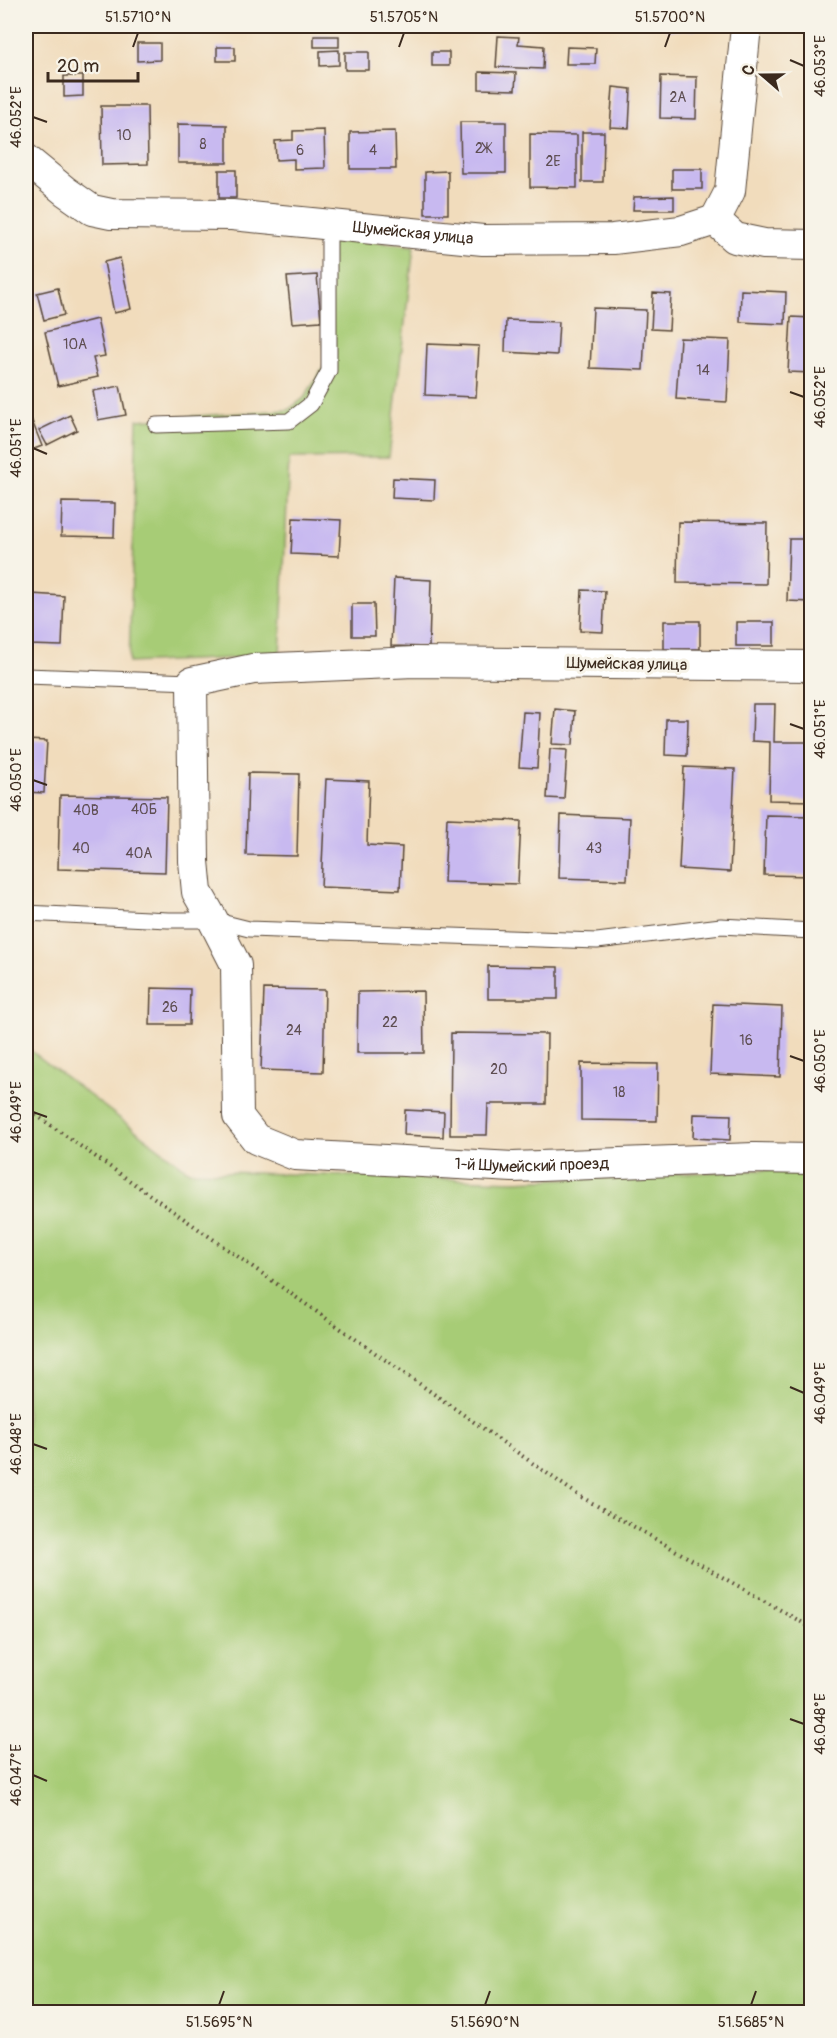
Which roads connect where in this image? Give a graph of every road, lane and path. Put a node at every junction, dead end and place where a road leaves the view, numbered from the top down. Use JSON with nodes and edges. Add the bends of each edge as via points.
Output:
{"nodes":[{"id":1,"x":746,"y":26,"type":"edge"},
{"id":2,"x":26,"y":159,"type":"edge"},
{"id":3,"x":716,"y":220,"type":"junction"},
{"id":4,"x":329,"y":224,"type":"junction"},
{"id":5,"x":812,"y":245,"type":"edge"},
{"id":6,"x":156,"y":425,"type":"dead end"},
{"id":7,"x":812,"y":666,"type":"edge"},
{"id":8,"x":26,"y":676,"type":"edge"},
{"id":9,"x":192,"y":682,"type":"junction"},
{"id":10,"x":26,"y":913,"type":"edge"},
{"id":11,"x":213,"y":920,"type":"junction"},
{"id":12,"x":812,"y":931,"type":"edge"},
{"id":13,"x":26,"y":1108,"type":"edge"},
{"id":14,"x":812,"y":1160,"type":"edge"},
{"id":15,"x":812,"y":1628,"type":"edge"}],
"edges":[{"from":1,"to":3,"type":"street","via":[[730,190]]},
{"from":2,"to":4,"type":"street","name":"Шумейская улица","via":[[92,210],[111,214],[232,215]]},
{"from":3,"to":4,"type":"street","name":"Шумейская улица","via":[[681,231],[613,238],[518,240]]},
{"from":3,"to":5,"type":"street","via":[[735,238],[764,244]]},
{"from":4,"to":6,"type":"lane","via":[[329,372],[310,404],[289,421]]},
{"from":7,"to":9,"type":"street","name":"Шумейская улица","via":[[414,662],[253,669]]},
{"from":8,"to":9,"type":"lane"},
{"from":9,"to":11,"type":"street","via":[[194,861],[197,892]]},
{"from":10,"to":11,"type":"lane"},
{"from":11,"to":12,"type":"lane","via":[[249,929],[597,941],[721,926]]},
{"from":11,"to":14,"type":"street","name":"1-й Шумейский проезд","via":[[236,965],[238,1116],[256,1139],[295,1155],[513,1167],[754,1158]]},
{"from":13,"to":15,"type":"path","via":[[578,1495]]}]}
